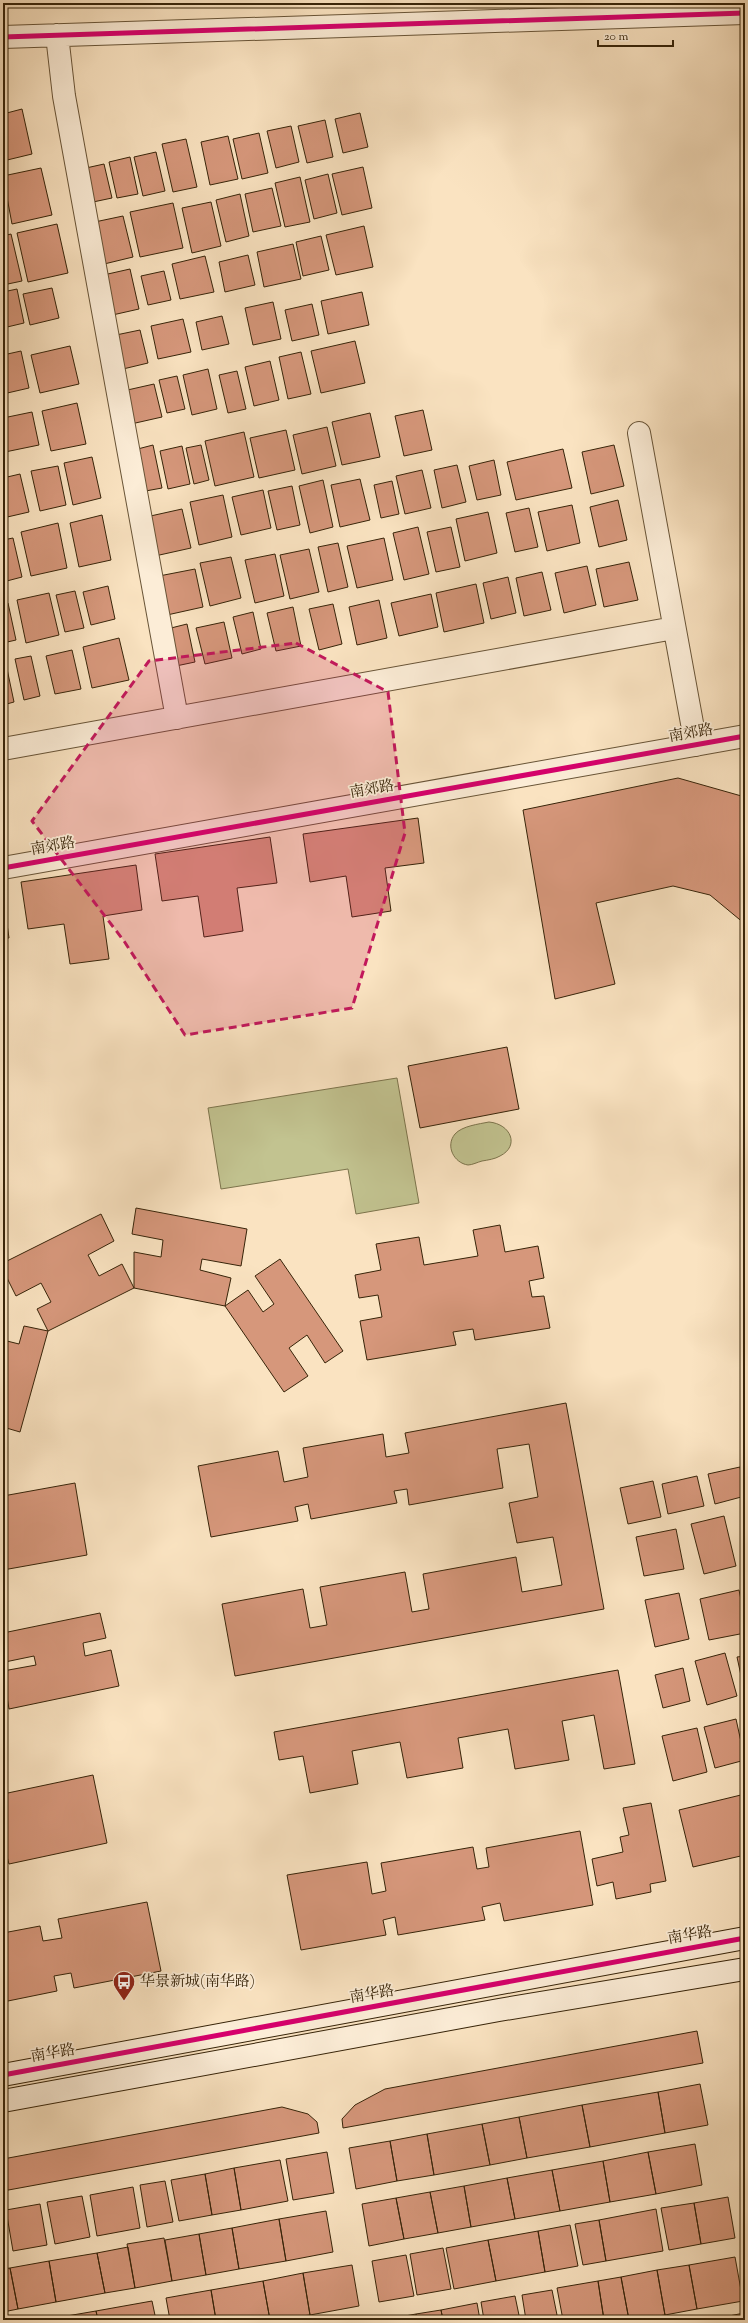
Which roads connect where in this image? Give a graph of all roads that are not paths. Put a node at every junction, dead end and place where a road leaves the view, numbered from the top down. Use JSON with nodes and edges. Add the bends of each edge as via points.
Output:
{"nodes":[{"id":1,"x":745,"y":12,"type":"edge"},
{"id":2,"x":57,"y":36,"type":"junction"},
{"id":3,"x":3,"y":37,"type":"edge"},
{"id":4,"x":639,"y":433,"type":"dead end"},
{"id":5,"x":674,"y":628,"type":"junction"},
{"id":6,"x":177,"y":718,"type":"junction"},
{"id":7,"x":745,"y":736,"type":"edge"},
{"id":8,"x":696,"y":745,"type":"junction"},
{"id":9,"x":3,"y":749,"type":"edge"},
{"id":10,"x":3,"y":868,"type":"edge"},
{"id":11,"x":745,"y":1938,"type":"edge"},
{"id":12,"x":745,"y":1969,"type":"edge"},
{"id":13,"x":3,"y":2075,"type":"edge"},
{"id":14,"x":3,"y":2101,"type":"edge"}],
"edges":[{"from":1,"to":2,"type":"street"},
{"from":2,"to":3,"type":"street"},
{"from":2,"to":6,"type":"street","via":[[64,96]]},
{"from":4,"to":5,"type":"street"},
{"from":5,"to":6,"type":"street"},
{"from":5,"to":8,"type":"street"},
{"from":6,"to":9,"type":"street"},
{"from":7,"to":8,"type":"street","name":"南郊路"},
{"from":8,"to":10,"type":"street","name":"南郊路"},
{"from":11,"to":13,"type":"street","name":"南华路"},
{"from":12,"to":14,"type":"street","via":[[499,2010]]}]}
